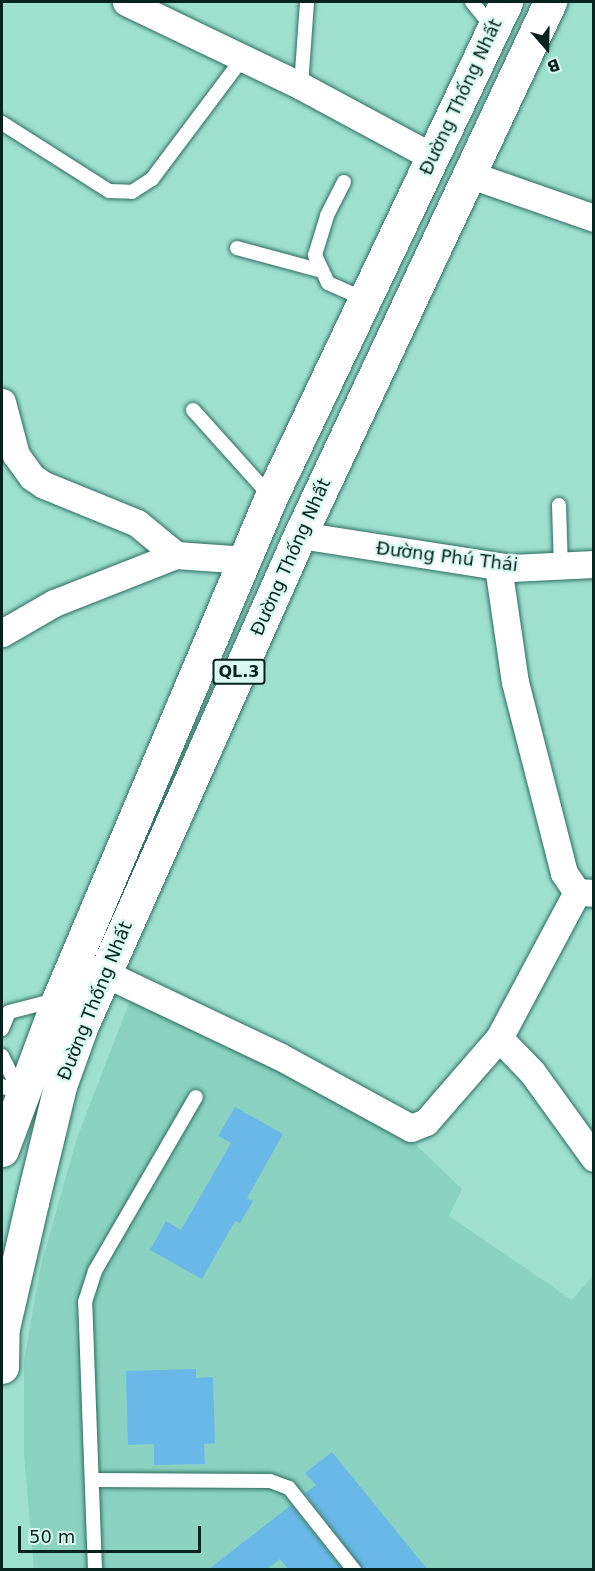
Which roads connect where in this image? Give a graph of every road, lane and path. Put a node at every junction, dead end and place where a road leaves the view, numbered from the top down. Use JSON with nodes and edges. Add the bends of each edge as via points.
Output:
{"nodes":[{"id":1,"x":126,"y":2,"type":"edge"},
{"id":2,"x":307,"y":2,"type":"edge"},
{"id":3,"x":472,"y":2,"type":"edge"},
{"id":4,"x":550,"y":2,"type":"edge"},
{"id":5,"x":499,"y":14,"type":"edge"},
{"id":6,"x":242,"y":59,"type":"junction"},
{"id":7,"x":302,"y":86,"type":"junction"},
{"id":8,"x":2,"y":123,"type":"edge"},
{"id":9,"x":433,"y":156,"type":"junction"},
{"id":10,"x":468,"y":174,"type":"junction"},
{"id":11,"x":344,"y":182,"type":"dead end"},
{"id":12,"x":594,"y":218,"type":"edge"},
{"id":13,"x":237,"y":248,"type":"dead end"},
{"id":14,"x":318,"y":270,"type":"junction"},
{"id":15,"x":365,"y":300,"type":"junction"},
{"id":16,"x":2,"y":402,"type":"edge"},
{"id":17,"x":193,"y":410,"type":"dead end"},
{"id":18,"x":559,"y":505,"type":"dead end"},
{"id":19,"x":266,"y":510,"type":"junction"},
{"id":20,"x":300,"y":535,"type":"junction"},
{"id":21,"x":176,"y":555,"type":"junction"},
{"id":22,"x":246,"y":560,"type":"junction"},
{"id":23,"x":498,"y":566,"type":"junction"},
{"id":24,"x":593,"y":566,"type":"edge"},
{"id":25,"x":561,"y":568,"type":"junction"},
{"id":26,"x":2,"y":633,"type":"edge"},
{"id":27,"x":585,"y":892,"type":"edge"},
{"id":28,"x":104,"y":973,"type":"junction"},
{"id":29,"x":58,"y":1000,"type":"junction"},
{"id":30,"x":2,"y":1029,"type":"edge"},
{"id":31,"x":499,"y":1038,"type":"junction"},
{"id":32,"x":2,"y":1056,"type":"edge"},
{"id":33,"x":11,"y":1090,"type":"edge"},
{"id":34,"x":196,"y":1097,"type":"dead end"},
{"id":35,"x":2,"y":1150,"type":"edge"},
{"id":36,"x":594,"y":1158,"type":"edge"},
{"id":37,"x":2,"y":1367,"type":"edge"},
{"id":38,"x":92,"y":1480,"type":"junction"},
{"id":39,"x":95,"y":1569,"type":"edge"},
{"id":40,"x":354,"y":1569,"type":"edge"}],
"edges":[{"from":1,"to":6,"type":"street"},
{"from":2,"to":7,"type":"lane"},
{"from":3,"to":5,"type":"lane"},
{"from":4,"to":10,"type":"highway","name":"Đường Thống Nhất","number":"QL.3"},
{"from":5,"to":9,"type":"highway","name":"Đường Thống Nhất","number":"QL.3"},
{"from":6,"to":7,"type":"street"},
{"from":6,"to":8,"type":"lane","via":[[152,179],[132,192],[109,191]]},
{"from":7,"to":9,"type":"street"},
{"from":9,"to":15,"type":"highway","name":"Đường Thống Nhất","number":"QL.3"},
{"from":10,"to":12,"type":"street"},
{"from":10,"to":20,"type":"highway","name":"Đường Thống Nhất","number":"QL.3"},
{"from":11,"to":14,"type":"lane","via":[[318,239]]},
{"from":13,"to":14,"type":"lane"},
{"from":14,"to":15,"type":"lane","via":[[328,283]]},
{"from":15,"to":19,"type":"highway","name":"Đường Thống Nhất","number":"QL.3"},
{"from":16,"to":21,"type":"street","via":[[16,455],[32,477],[44,486],[137,523]]},
{"from":17,"to":19,"type":"lane"},
{"from":18,"to":25,"type":"lane"},
{"from":19,"to":20,"type":"highway"},
{"from":19,"to":22,"type":"highway","name":"Đường Thống Nhất","number":"QL.3"},
{"from":20,"to":23,"type":"street","name":"Đường Phú Thái"},
{"from":20,"to":28,"type":"highway","name":"Đường Thống Nhất","number":"QL.3"},
{"from":21,"to":22,"type":"street"},
{"from":21,"to":26,"type":"street","via":[[54,603]]},
{"from":22,"to":29,"type":"highway","name":"Đường Thống Nhất","number":"QL.3"},
{"from":23,"to":25,"type":"street","name":"Đường Phú Thái"},
{"from":23,"to":27,"type":"street","via":[[525,725],[564,873]]},
{"from":24,"to":25,"type":"street","name":"Đường Phú Thái"},
{"from":27,"to":31,"type":"street"},
{"from":28,"to":31,"type":"street","via":[[279,1056],[411,1128],[426,1122]]},
{"from":28,"to":37,"type":"highway","name":"Đường Thống Nhất","number":"QL.3","via":[[60,1086],[3,1328]]},
{"from":29,"to":30,"type":"lane","via":[[9,1012]]},
{"from":29,"to":33,"type":"highway","name":"Đường Thống Nhất","number":"QL.3"},
{"from":31,"to":36,"type":"street","via":[[532,1072]]},
{"from":32,"to":33,"type":"lane"},
{"from":33,"to":35,"type":"highway","name":"Đường Thống Nhất","number":"QL.3"},
{"from":34,"to":38,"type":"lane","via":[[95,1271],[85,1302]]},
{"from":38,"to":39,"type":"lane"},
{"from":38,"to":40,"type":"lane","via":[[270,1481],[289,1488]]}]}
